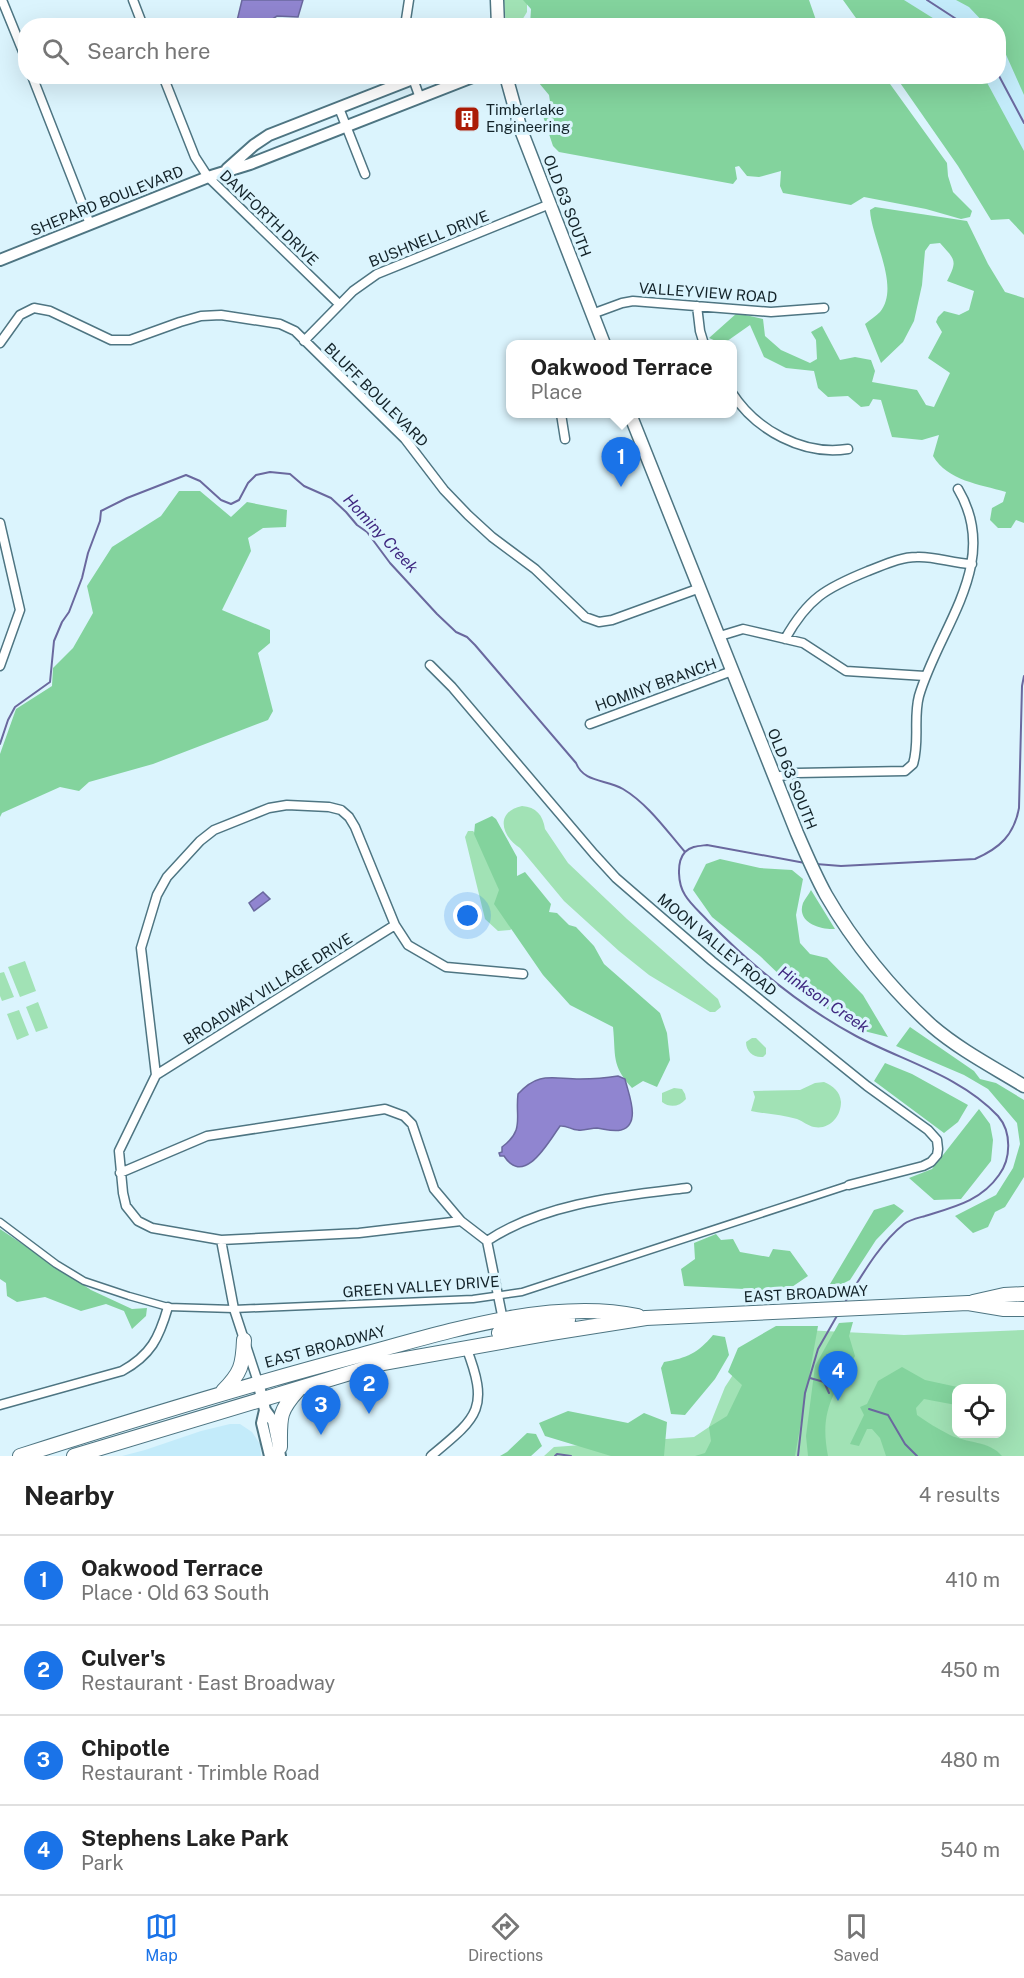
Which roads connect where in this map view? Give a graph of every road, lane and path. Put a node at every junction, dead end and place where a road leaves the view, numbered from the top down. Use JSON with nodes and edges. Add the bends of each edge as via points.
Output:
{"nodes":[{"id":1,"x":2,"y":0,"type":"edge"},
{"id":2,"x":133,"y":0,"type":"edge"},
{"id":3,"x":409,"y":0,"type":"edge"},
{"id":4,"x":496,"y":0,"type":"edge"},
{"id":5,"x":140,"y":18,"type":"edge"},
{"id":6,"x":406,"y":18,"type":"edge"},
{"id":7,"x":497,"y":18,"type":"edge"},
{"id":8,"x":18,"y":39,"type":"edge"},
{"id":9,"x":35,"y":84,"type":"edge"},
{"id":10,"x":166,"y":84,"type":"edge"},
{"id":11,"x":400,"y":84,"type":"edge"},
{"id":12,"x":416,"y":84,"type":"edge"},
{"id":13,"x":455,"y":84,"type":"edge"},
{"id":14,"x":508,"y":84,"type":"edge"},
{"id":15,"x":420,"y":98,"type":"junction"},
{"id":16,"x":339,"y":108,"type":"junction"},
{"id":17,"x":346,"y":127,"type":"junction"},
{"id":18,"x":225,"y":171,"type":"junction"},
{"id":19,"x":365,"y":174,"type":"dead end"},
{"id":20,"x":207,"y":177,"type":"junction"},
{"id":21,"x":550,"y":204,"type":"junction"},
{"id":22,"x":90,"y":224,"type":"junction"},
{"id":23,"x":0,"y":260,"type":"edge"},
{"id":24,"x":339,"y":304,"type":"junction"},
{"id":25,"x":697,"y":306,"type":"junction"},
{"id":26,"x":824,"y":308,"type":"dead end"},
{"id":27,"x":592,"y":314,"type":"junction"},
{"id":28,"x":602,"y":340,"type":"edge"},
{"id":29,"x":703,"y":340,"type":"edge"},
{"id":30,"x":304,"y":341,"type":"junction"},
{"id":31,"x":0,"y":343,"type":"edge"},
{"id":32,"x":737,"y":398,"type":"edge"},
{"id":33,"x":562,"y":418,"type":"edge"},
{"id":34,"x":632,"y":418,"type":"edge"},
{"id":35,"x":565,"y":439,"type":"dead end"},
{"id":36,"x":848,"y":449,"type":"dead end"},
{"id":37,"x":958,"y":489,"type":"dead end"},
{"id":38,"x":0,"y":523,"type":"edge"},
{"id":39,"x":972,"y":564,"type":"junction"},
{"id":40,"x":700,"y":588,"type":"junction"},
{"id":41,"x":720,"y":636,"type":"junction"},
{"id":42,"x":785,"y":639,"type":"junction"},
{"id":43,"x":430,"y":665,"type":"dead end"},
{"id":44,"x":0,"y":666,"type":"edge"},
{"id":45,"x":732,"y":671,"type":"junction"},
{"id":46,"x":925,"y":676,"type":"junction"},
{"id":47,"x":590,"y":724,"type":"dead end"},
{"id":48,"x":775,"y":777,"type":"junction"},
{"id":49,"x":395,"y":925,"type":"junction"},
{"id":50,"x":523,"y":974,"type":"dead end"},
{"id":51,"x":156,"y":1076,"type":"junction"},
{"id":52,"x":1024,"y":1086,"type":"edge"},
{"id":53,"x":120,"y":1173,"type":"junction"},
{"id":54,"x":849,"y":1185,"type":"joint"},
{"id":55,"x":687,"y":1188,"type":"dead end"},
{"id":56,"x":461,"y":1221,"type":"junction"},
{"id":57,"x":0,"y":1222,"type":"edge"},
{"id":58,"x":221,"y":1240,"type":"junction"},
{"id":59,"x":487,"y":1241,"type":"junction"},
{"id":60,"x":1024,"y":1294,"type":"edge"},
{"id":61,"x":499,"y":1295,"type":"junction"},
{"id":62,"x":1024,"y":1301,"type":"edge"},
{"id":63,"x":968,"y":1304,"type":"junction"},
{"id":64,"x":168,"y":1307,"type":"junction"},
{"id":65,"x":1004,"y":1309,"type":"junction"},
{"id":66,"x":1024,"y":1309,"type":"edge"},
{"id":67,"x":234,"y":1310,"type":"junction"},
{"id":68,"x":586,"y":1312,"type":"junction"},
{"id":69,"x":646,"y":1318,"type":"junction"},
{"id":70,"x":503,"y":1320,"type":"junction"},
{"id":71,"x":244,"y":1340,"type":"junction"},
{"id":72,"x":466,"y":1347,"type":"junction"},
{"id":73,"x":258,"y":1382,"type":"junction"},
{"id":74,"x":300,"y":1388,"type":"junction"},
{"id":75,"x":222,"y":1393,"type":"junction"},
{"id":76,"x":0,"y":1405,"type":"edge"},
{"id":77,"x":264,"y":1405,"type":"junction"},
{"id":78,"x":277,"y":1453,"type":"edge"},
{"id":79,"x":20,"y":1456,"type":"edge"},
{"id":80,"x":74,"y":1456,"type":"edge"},
{"id":81,"x":431,"y":1456,"type":"edge"}],
"edges":[{"from":1,"to":8,"type":"street"},
{"from":2,"to":5,"type":"street"},
{"from":3,"to":6,"type":"street"},
{"from":4,"to":7,"type":"main road"},
{"from":9,"to":22,"type":"street"},
{"from":10,"to":20,"type":"street","name":"DANFORTH DRIVE"},
{"from":11,"to":16,"type":"street","name":"SHEPARD BOULEVARD"},
{"from":12,"to":15,"type":"street"},
{"from":13,"to":15,"type":"street","name":"SHEPARD BOULEVARD"},
{"from":14,"to":21,"type":"main road","name":"OLD 63 SOUTH","via":[[521,130]]},
{"from":15,"to":17,"type":"street","name":"SHEPARD BOULEVARD"},
{"from":16,"to":17,"type":"street"},
{"from":16,"to":18,"type":"street","name":"SHEPARD BOULEVARD","via":[[269,135]]},
{"from":17,"to":18,"type":"street","name":"SHEPARD BOULEVARD"},
{"from":17,"to":19,"type":"street"},
{"from":18,"to":20,"type":"street","name":"SHEPARD BOULEVARD"},
{"from":20,"to":22,"type":"street","name":"SHEPARD BOULEVARD"},
{"from":20,"to":24,"type":"street","name":"DANFORTH DRIVE"},
{"from":21,"to":24,"type":"street","name":"BUSHNELL DRIVE","via":[[391,267],[365,281]]},
{"from":21,"to":27,"type":"main road","name":"OLD 63 SOUTH"},
{"from":22,"to":23,"type":"street","name":"SHEPARD BOULEVARD"},
{"from":24,"to":30,"type":"street","name":"BUSHNELL DRIVE"},
{"from":25,"to":26,"type":"street","name":"VALLEYVIEW ROAD","via":[[771,312]]},
{"from":25,"to":27,"type":"street","name":"VALLEYVIEW ROAD","via":[[633,301]]},
{"from":25,"to":29,"type":"street"},
{"from":27,"to":28,"type":"main road","name":"OLD 63 SOUTH"},
{"from":30,"to":31,"type":"street","name":"BLUFF BOULEVARD","via":[[284,325],[221,315],[201,316],[118,341],[37,308],[20,315]]},
{"from":30,"to":40,"type":"street","name":"BLUFF BOULEVARD","via":[[405,439],[468,515],[535,569],[585,617],[599,622],[612,620]]},
{"from":32,"to":36,"type":"street","via":[[756,419],[785,438],[816,449]]},
{"from":33,"to":35,"type":"street"},
{"from":34,"to":40,"type":"main road","name":"OLD 63 SOUTH"},
{"from":37,"to":39,"type":"street","via":[[968,505]]},
{"from":38,"to":44,"type":"street","via":[[20,610]]},
{"from":39,"to":42,"type":"street","via":[[915,557],[892,561],[842,581],[806,607]]},
{"from":39,"to":46,"type":"street","via":[[962,599]]},
{"from":40,"to":41,"type":"main road","name":"OLD 63 SOUTH"},
{"from":41,"to":42,"type":"street","via":[[742,629]]},
{"from":41,"to":45,"type":"main road","name":"OLD 63 SOUTH"},
{"from":42,"to":46,"type":"street","via":[[807,644],[846,671]]},
{"from":43,"to":54,"type":"street","name":"MOON VALLEY ROAD","via":[[616,878],[712,961],[937,1140],[937,1155],[931,1162]]},
{"from":45,"to":47,"type":"street","name":"HOMINY BRANCH"},
{"from":45,"to":48,"type":"main road","name":"OLD 63 SOUTH"},
{"from":46,"to":48,"type":"street","via":[[917,707],[915,760],[910,769],[788,773]]},
{"from":48,"to":52,"type":"main road","name":"OLD 63 SOUTH","via":[[826,895],[886,980],[934,1027]]},
{"from":49,"to":50,"type":"street","via":[[408,945],[446,968]]},
{"from":49,"to":51,"type":"street","name":"BROADWAY VILLAGE DRIVE"},
{"from":49,"to":51,"type":"street","via":[[355,827],[341,810],[269,808],[214,830],[163,884],[141,948]]},
{"from":51,"to":53,"type":"street","via":[[119,1151]]},
{"from":53,"to":56,"type":"street","via":[[207,1136],[386,1109],[396,1111],[412,1124],[434,1189]]},
{"from":53,"to":58,"type":"street","via":[[126,1206],[138,1221],[152,1228]]},
{"from":54,"to":61,"type":"street","name":"GREEN VALLEY DRIVE","via":[[522,1292]]},
{"from":55,"to":59,"type":"street","via":[[573,1206],[513,1226]]},
{"from":56,"to":58,"type":"street","via":[[359,1233]]},
{"from":56,"to":59,"type":"street"},
{"from":57,"to":64,"type":"street","name":"GREEN VALLEY DRIVE","via":[[84,1281]]},
{"from":58,"to":67,"type":"street"},
{"from":59,"to":61,"type":"street"},
{"from":60,"to":63,"type":"main road","name":"EAST BROADWAY","via":[[1004,1294]]},
{"from":61,"to":67,"type":"street","name":"GREEN VALLEY DRIVE"},
{"from":61,"to":70,"type":"street"},
{"from":62,"to":65,"type":"main road"},
{"from":63,"to":65,"type":"main road","name":"EAST BROADWAY"},
{"from":63,"to":69,"type":"main road","name":"EAST BROADWAY"},
{"from":64,"to":67,"type":"street","name":"GREEN VALLEY DRIVE"},
{"from":64,"to":76,"type":"street","via":[[155,1342],[137,1362],[122,1371]]},
{"from":65,"to":66,"type":"main road","name":"EAST BROADWAY"},
{"from":67,"to":71,"type":"street"},
{"from":68,"to":69,"type":"main road","name":"EAST BROADWAY","via":[[616,1311]]},
{"from":68,"to":70,"type":"main road","name":"EAST BROADWAY","via":[[554,1312]]},
{"from":68,"to":72,"type":"main road","via":[[576,1318],[470,1340]]},
{"from":69,"to":72,"type":"main road","name":"EAST BROADWAY"},
{"from":70,"to":73,"type":"main road","name":"EAST BROADWAY","via":[[467,1326]]},
{"from":71,"to":73,"type":"street"},
{"from":71,"to":75,"type":"main road","via":[[243,1364]]},
{"from":72,"to":74,"type":"main road","name":"EAST BROADWAY","via":[[383,1363]]},
{"from":72,"to":81,"type":"street","via":[[478,1391],[477,1408],[466,1428]]},
{"from":73,"to":75,"type":"main road","name":"EAST BROADWAY"},
{"from":73,"to":77,"type":"street"},
{"from":74,"to":77,"type":"main road","name":"EAST BROADWAY"},
{"from":74,"to":78,"type":"main road","via":[[283,1408]]},
{"from":75,"to":79,"type":"main road","name":"EAST BROADWAY"},
{"from":77,"to":78,"type":"street","via":[[273,1421]]},
{"from":77,"to":80,"type":"main road","name":"EAST BROADWAY"}]}
